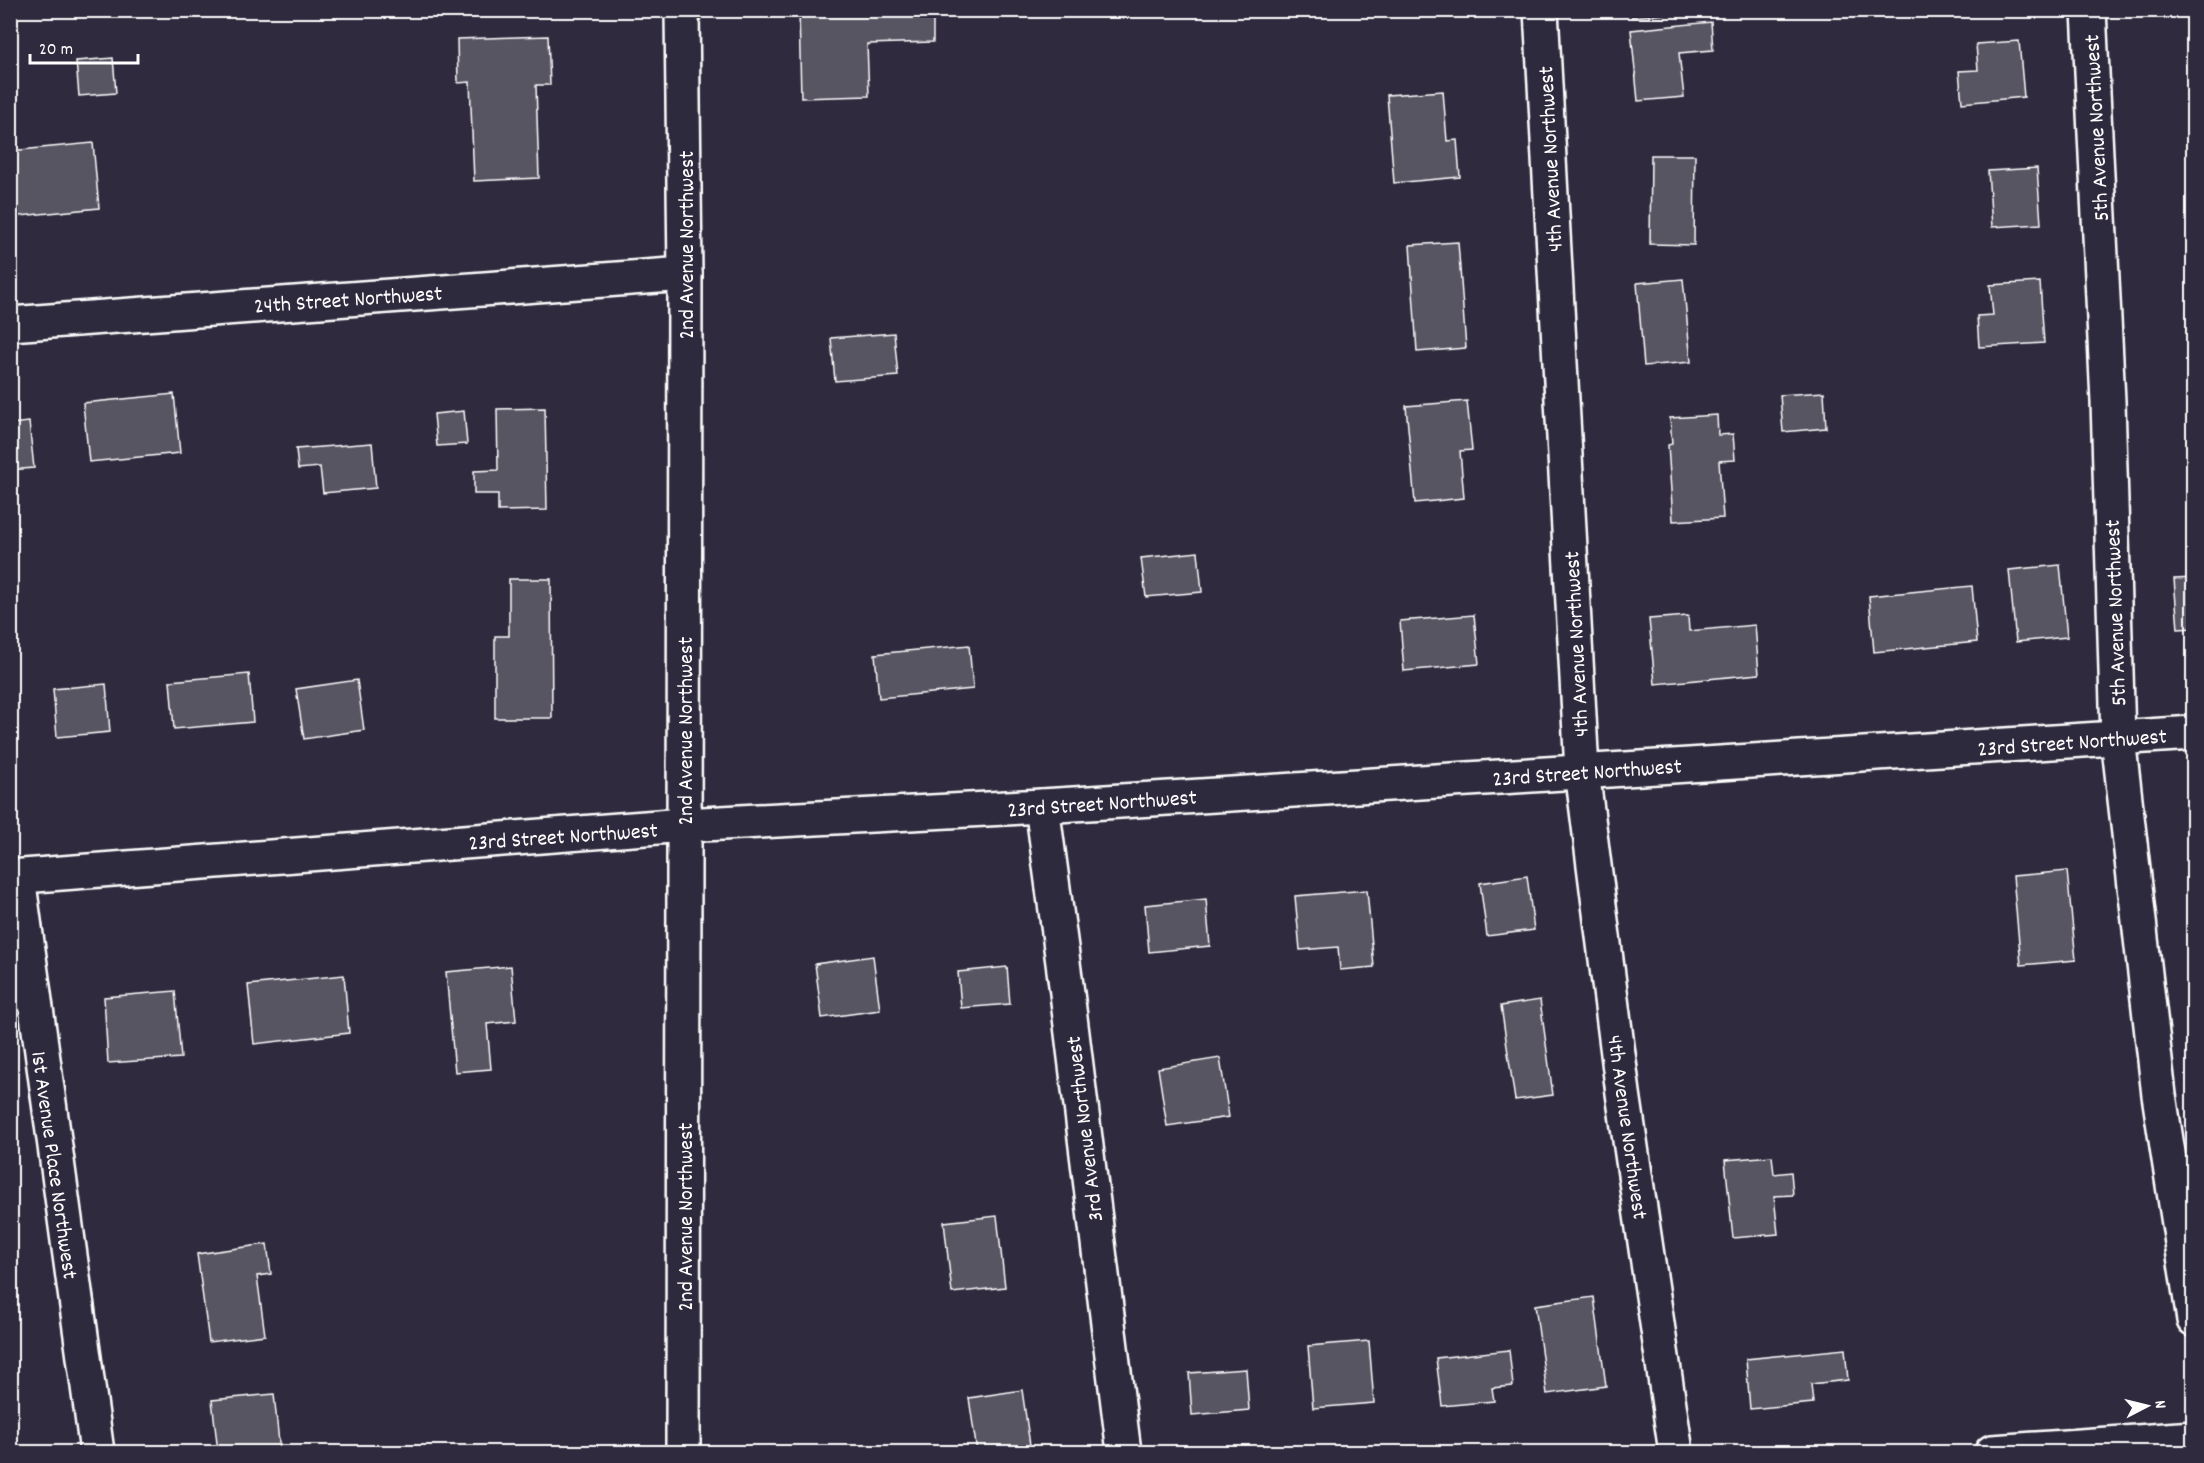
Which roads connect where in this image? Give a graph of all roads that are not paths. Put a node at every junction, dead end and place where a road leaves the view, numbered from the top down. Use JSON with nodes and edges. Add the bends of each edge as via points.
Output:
{"nodes":[{"id":1,"x":682,"y":10,"type":"edge"},
{"id":2,"x":1541,"y":10,"type":"edge"},
{"id":3,"x":2090,"y":10,"type":"edge"},
{"id":4,"x":685,"y":274,"type":"junction"},
{"id":5,"x":10,"y":324,"type":"edge"},
{"id":6,"x":2193,"y":734,"type":"edge"},
{"id":7,"x":2118,"y":738,"type":"junction"},
{"id":8,"x":1582,"y":771,"type":"junction"},
{"id":9,"x":1042,"y":806,"type":"junction"},
{"id":10,"x":684,"y":825,"type":"junction"},
{"id":11,"x":14,"y":877,"type":"edge"},
{"id":12,"x":2193,"y":1320,"type":"edge"},
{"id":13,"x":2193,"y":1438,"type":"edge"},
{"id":14,"x":97,"y":1452,"type":"edge"},
{"id":15,"x":683,"y":1452,"type":"edge"},
{"id":16,"x":1124,"y":1452,"type":"edge"},
{"id":17,"x":1676,"y":1452,"type":"edge"},
{"id":18,"x":1992,"y":1452,"type":"edge"}],
"edges":[{"from":1,"to":4,"type":"street","name":"2nd Avenue Northwest"},
{"from":2,"to":8,"type":"street","name":"4th Avenue Northwest"},
{"from":3,"to":7,"type":"street","name":"5th Avenue Northwest"},
{"from":4,"to":5,"type":"street","name":"24th Street Northwest"},
{"from":4,"to":10,"type":"street","name":"2nd Avenue Northwest"},
{"from":6,"to":7,"type":"street","name":"23rd Street Northwest"},
{"from":7,"to":8,"type":"street","name":"23rd Street Northwest"},
{"from":7,"to":12,"type":"street","name":"5th Avenue Northwest","via":[[2159,1095]]},
{"from":8,"to":9,"type":"street","name":"23rd Street Northwest"},
{"from":8,"to":17,"type":"street","name":"4th Avenue Northwest","via":[[1623,1093]]},
{"from":9,"to":10,"type":"street","name":"23rd Street Northwest"},
{"from":9,"to":16,"type":"street","name":"3rd Avenue Northwest"},
{"from":10,"to":11,"type":"street","name":"23rd Street Northwest"},
{"from":10,"to":15,"type":"street","name":"2nd Avenue Northwest"},
{"from":11,"to":14,"type":"street","name":"1st Avenue Place Northwest"},
{"from":13,"to":18,"type":"street"}]}
